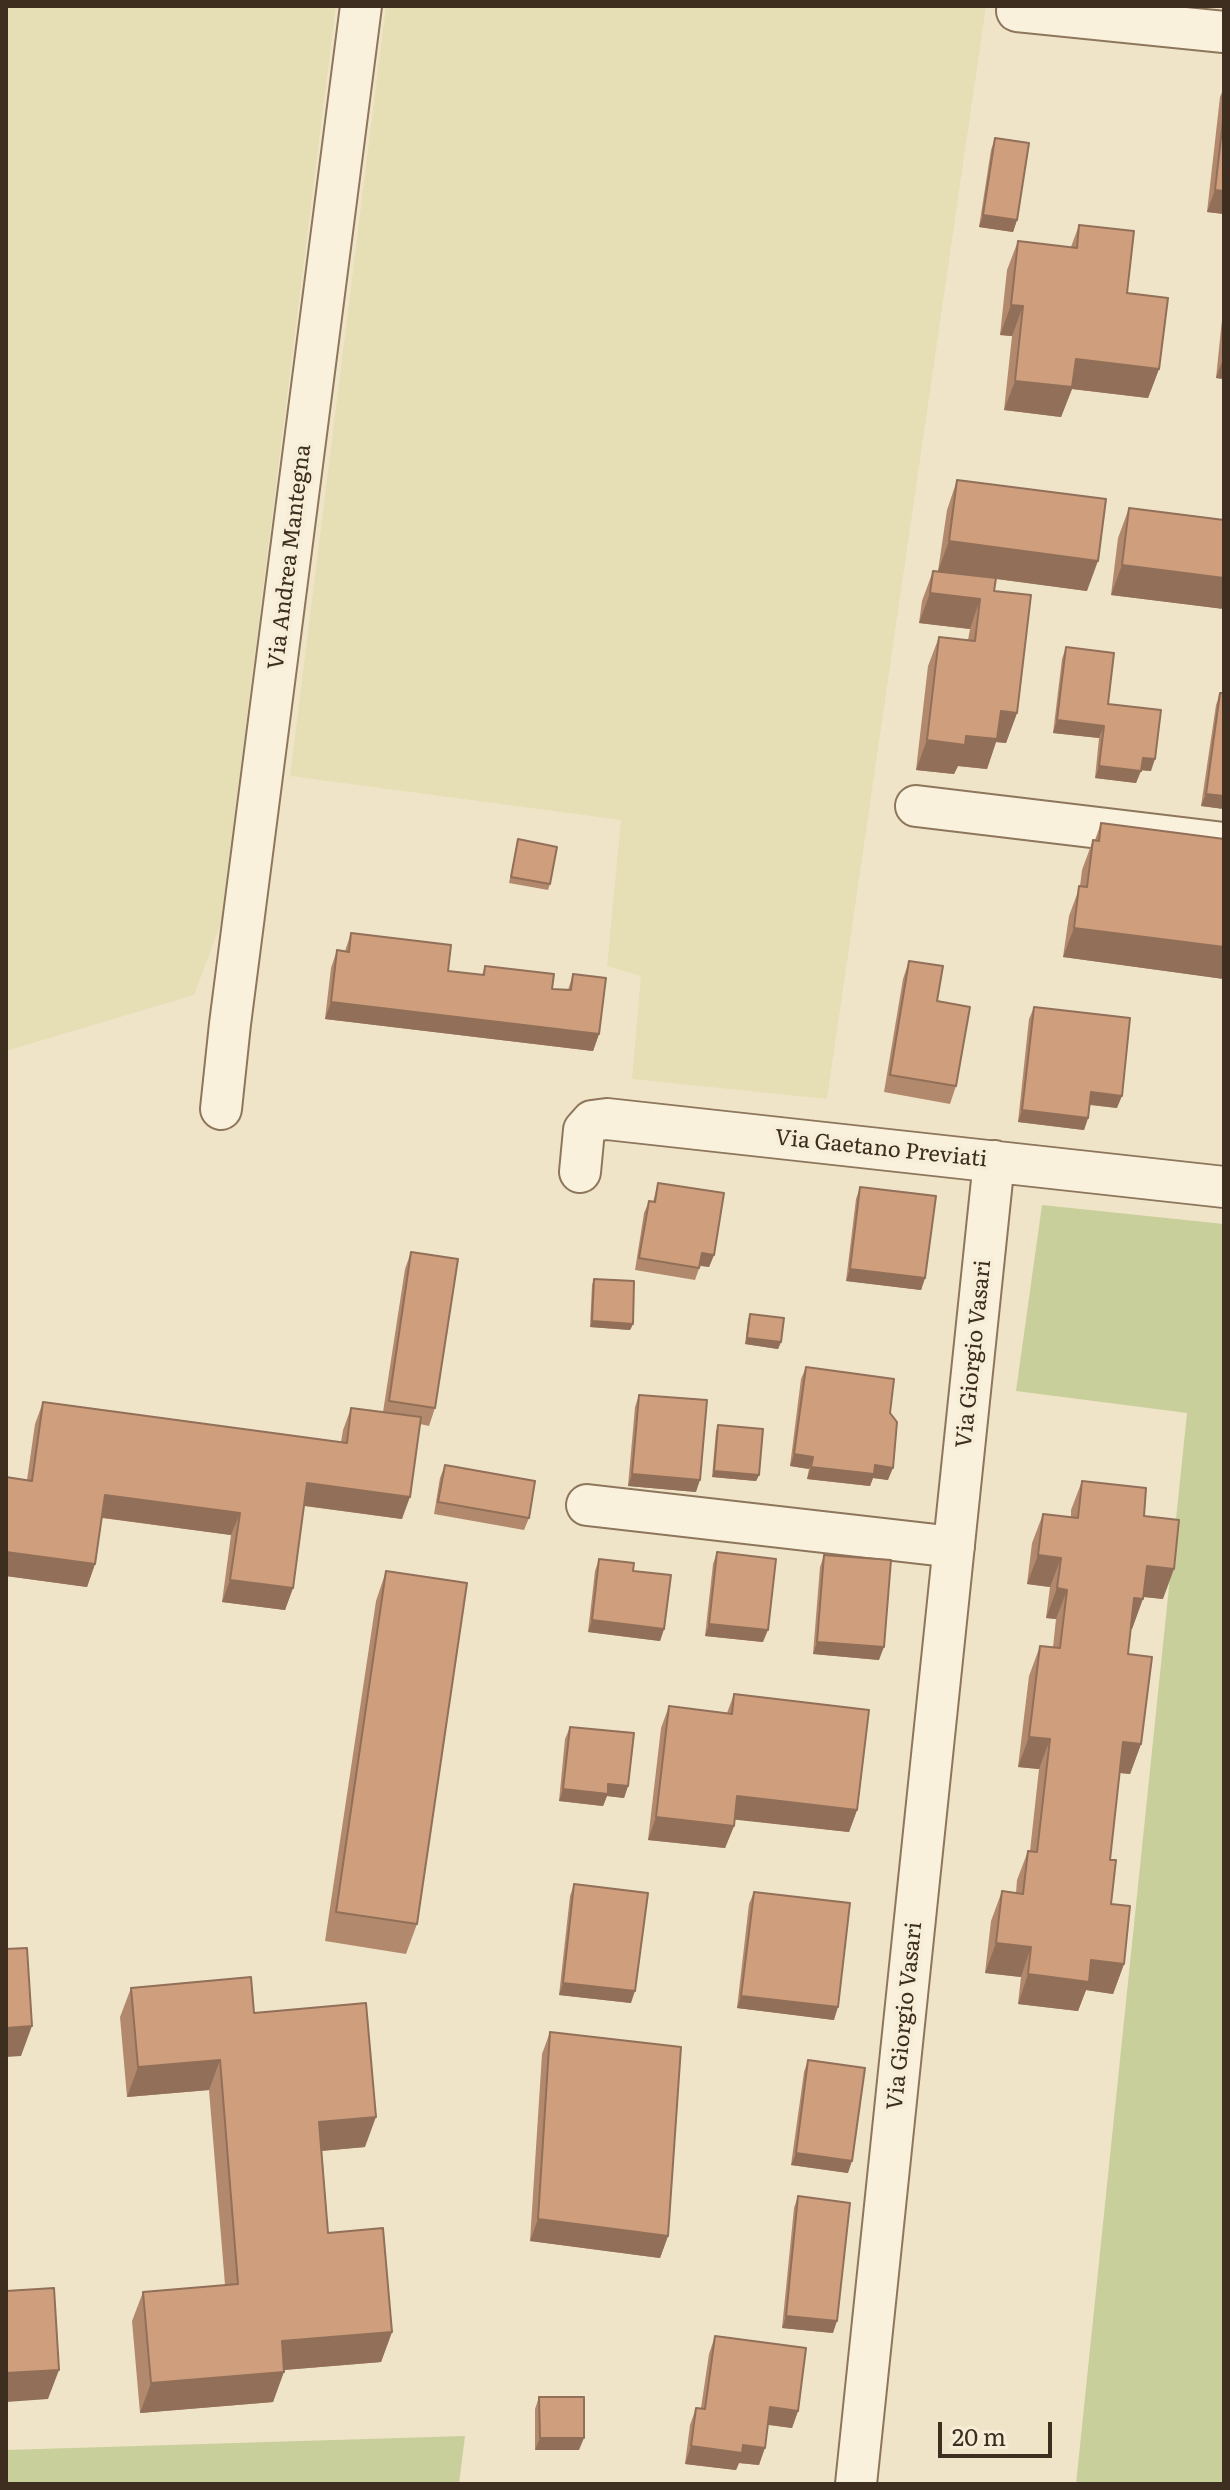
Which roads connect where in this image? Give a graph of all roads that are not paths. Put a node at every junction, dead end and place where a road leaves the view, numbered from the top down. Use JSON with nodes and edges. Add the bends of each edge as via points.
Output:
{"nodes":[{"id":1,"x":361,"y":6,"type":"edge"},
{"id":2,"x":1017,"y":11,"type":"dead end"},
{"id":3,"x":1224,"y":32,"type":"edge"},
{"id":4,"x":916,"y":806,"type":"dead end"},
{"id":5,"x":1224,"y":843,"type":"edge"},
{"id":6,"x":221,"y":1109,"type":"dead end"},
{"id":7,"x":994,"y":1161,"type":"junction"},
{"id":8,"x":580,"y":1172,"type":"dead end"},
{"id":9,"x":1224,"y":1187,"type":"edge"},
{"id":10,"x":587,"y":1505,"type":"dead end"},
{"id":11,"x":954,"y":1547,"type":"junction"},
{"id":12,"x":856,"y":2484,"type":"edge"}],
"edges":[{"from":1,"to":6,"type":"street","name":"Via Andrea Mantegna"},
{"from":2,"to":3,"type":"street"},
{"from":4,"to":5,"type":"street"},
{"from":7,"to":8,"type":"street","name":"Via Gaetano Previati","via":[[607,1119],[592,1121],[584,1130]]},
{"from":7,"to":9,"type":"street","name":"Via Gaetano Previati"},
{"from":7,"to":11,"type":"street","name":"Via Giorgio Vasari"},
{"from":10,"to":11,"type":"street"},
{"from":11,"to":12,"type":"street","name":"Via Giorgio Vasari"}]}
